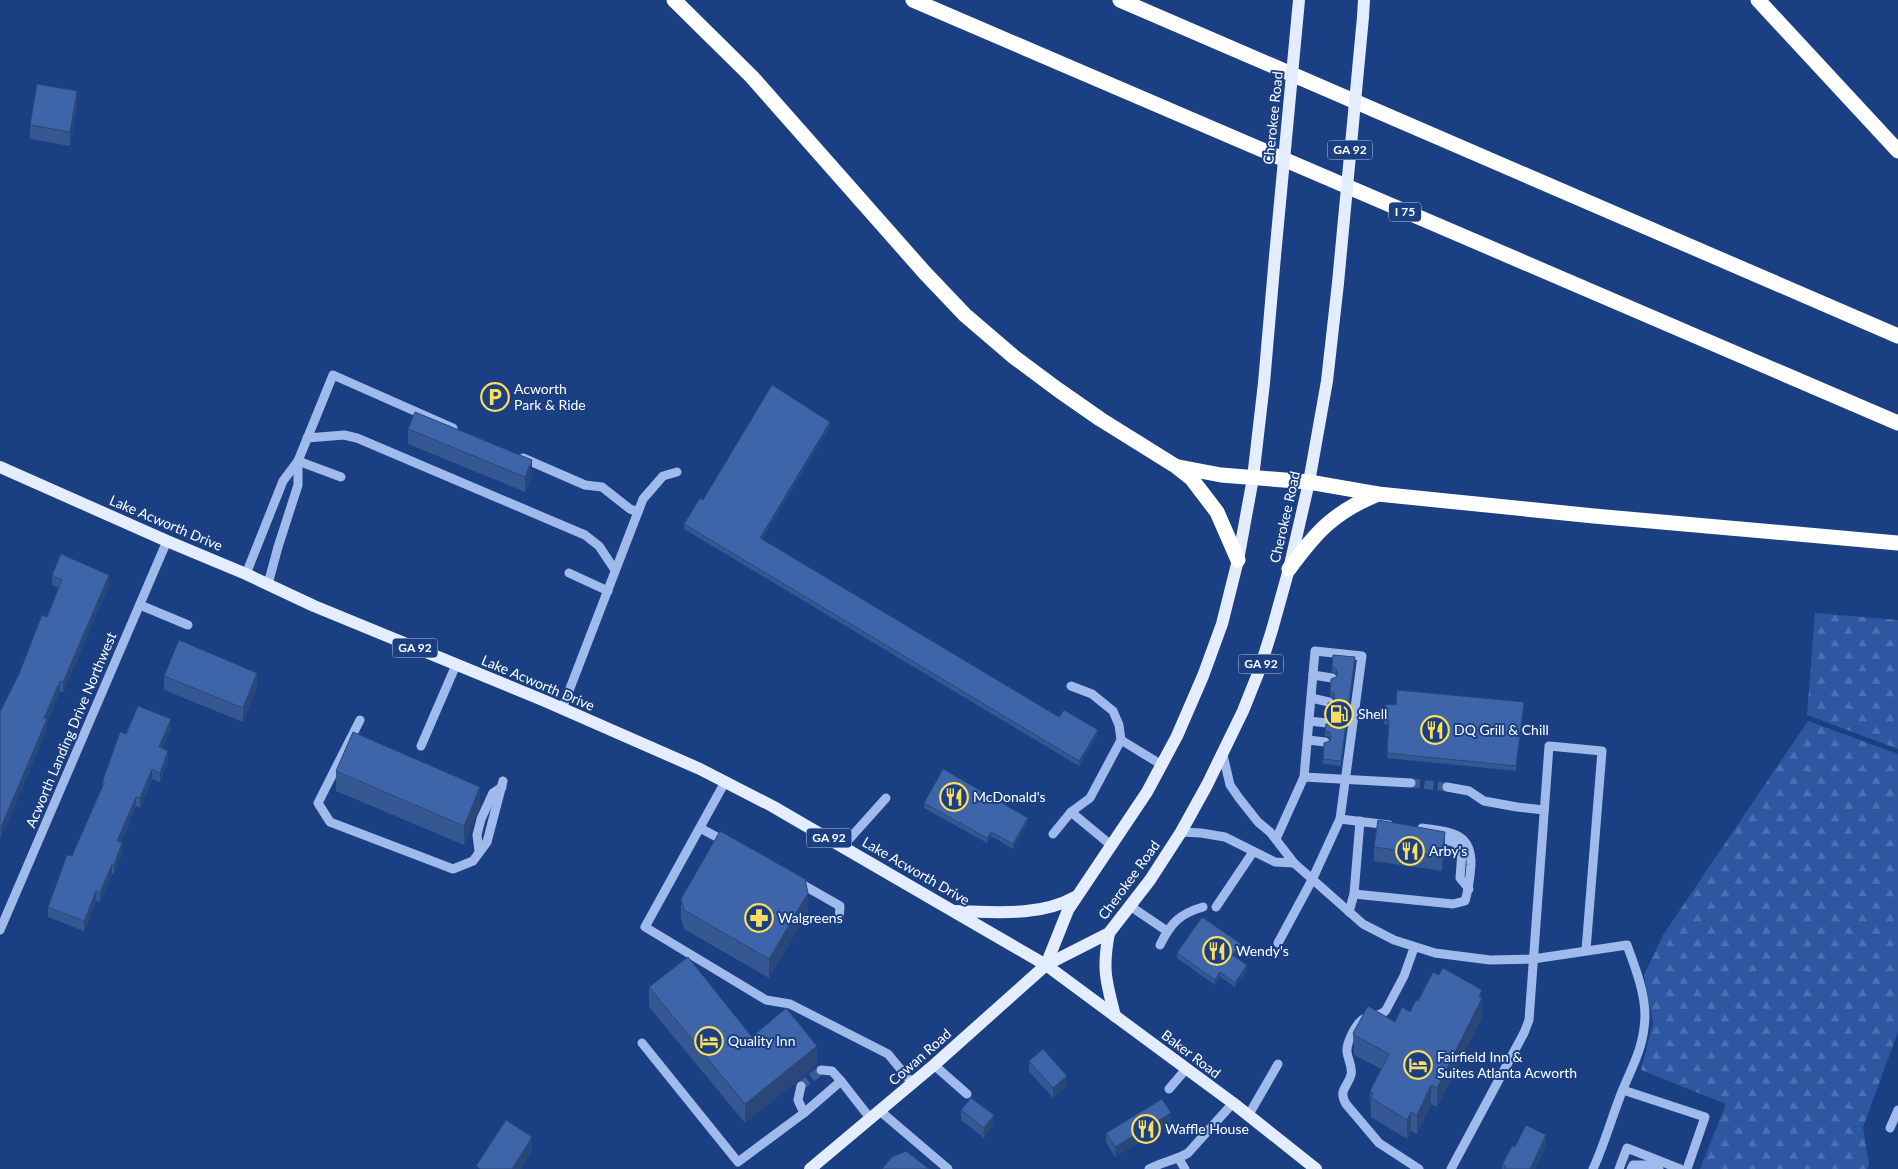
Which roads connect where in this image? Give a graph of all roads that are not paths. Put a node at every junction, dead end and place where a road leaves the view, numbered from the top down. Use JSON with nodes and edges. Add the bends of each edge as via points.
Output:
{"nodes":[{"id":1,"x":674,"y":0,"type":"edge"},
{"id":2,"x":913,"y":0,"type":"edge"},
{"id":3,"x":1120,"y":0,"type":"edge"},
{"id":4,"x":1299,"y":0,"type":"edge"},
{"id":5,"x":1364,"y":0,"type":"edge"},
{"id":6,"x":1758,"y":0,"type":"edge"},
{"id":7,"x":1898,"y":151,"type":"edge"},
{"id":8,"x":1898,"y":336,"type":"edge"},
{"id":9,"x":1898,"y":423,"type":"edge"},
{"id":10,"x":465,"y":433,"type":"edge"},
{"id":11,"x":307,"y":438,"type":"junction"},
{"id":12,"x":516,"y":455,"type":"edge"},
{"id":13,"x":298,"y":461,"type":"junction"},
{"id":14,"x":0,"y":467,"type":"edge"},
{"id":15,"x":1177,"y":467,"type":"junction"},
{"id":16,"x":677,"y":472,"type":"dead end"},
{"id":17,"x":341,"y":477,"type":"dead end"},
{"id":18,"x":1253,"y":478,"type":"junction"},
{"id":19,"x":1309,"y":482,"type":"junction"},
{"id":20,"x":1378,"y":494,"type":"junction"},
{"id":21,"x":638,"y":512,"type":"junction"},
{"id":22,"x":167,"y":541,"type":"junction"},
{"id":23,"x":1898,"y":543,"type":"edge"},
{"id":24,"x":1238,"y":560,"type":"junction"},
{"id":25,"x":1289,"y":569,"type":"junction"},
{"id":26,"x":615,"y":570,"type":"junction"},
{"id":27,"x":246,"y":574,"type":"junction"},
{"id":28,"x":569,"y":574,"type":"dead end"},
{"id":29,"x":268,"y":584,"type":"junction"},
{"id":30,"x":608,"y":591,"type":"junction"},
{"id":31,"x":140,"y":605,"type":"junction"},
{"id":32,"x":188,"y":625,"type":"dead end"},
{"id":33,"x":456,"y":665,"type":"junction"},
{"id":34,"x":1313,"y":675,"type":"junction"},
{"id":35,"x":1332,"y":678,"type":"edge"},
{"id":36,"x":1071,"y":686,"type":"dead end"},
{"id":37,"x":1311,"y":698,"type":"junction"},
{"id":38,"x":1329,"y":702,"type":"edge"},
{"id":39,"x":562,"y":709,"type":"junction"},
{"id":40,"x":360,"y":720,"type":"dead end"},
{"id":41,"x":1309,"y":721,"type":"junction"},
{"id":42,"x":1327,"y":723,"type":"edge"},
{"id":43,"x":1121,"y":740,"type":"junction"},
{"id":44,"x":1308,"y":740,"type":"junction"},
{"id":45,"x":1325,"y":742,"type":"edge"},
{"id":46,"x":421,"y":746,"type":"dead end"},
{"id":47,"x":1223,"y":755,"type":"junction"},
{"id":48,"x":1162,"y":765,"type":"junction"},
{"id":49,"x":1304,"y":777,"type":"junction"},
{"id":50,"x":1345,"y":780,"type":"junction"},
{"id":51,"x":725,"y":782,"type":"junction"},
{"id":52,"x":1411,"y":783,"type":"tunnel mouth"},
{"id":53,"x":502,"y":784,"type":"dead end"},
{"id":54,"x":1447,"y":788,"type":"tunnel mouth"},
{"id":55,"x":886,"y":798,"type":"dead end"},
{"id":56,"x":1544,"y":810,"type":"junction"},
{"id":57,"x":1071,"y":812,"type":"junction"},
{"id":58,"x":1340,"y":819,"type":"junction"},
{"id":59,"x":1360,"y":821,"type":"junction"},
{"id":60,"x":700,"y":828,"type":"junction"},
{"id":61,"x":1181,"y":832,"type":"junction"},
{"id":62,"x":1053,"y":834,"type":"dead end"},
{"id":63,"x":1276,"y":839,"type":"junction"},
{"id":64,"x":732,"y":846,"type":"edge"},
{"id":65,"x":843,"y":846,"type":"junction"},
{"id":66,"x":1112,"y":846,"type":"junction"},
{"id":67,"x":1253,"y":852,"type":"junction"},
{"id":68,"x":1294,"y":863,"type":"junction"},
{"id":69,"x":790,"y":878,"type":"edge"},
{"id":70,"x":1312,"y":880,"type":"junction"},
{"id":71,"x":1354,"y":894,"type":"junction"},
{"id":72,"x":1077,"y":896,"type":"junction"},
{"id":73,"x":1130,"y":906,"type":"junction"},
{"id":74,"x":1203,"y":907,"type":"dead end"},
{"id":75,"x":1216,"y":907,"type":"dead end"},
{"id":76,"x":954,"y":911,"type":"junction"},
{"id":77,"x":1349,"y":912,"type":"junction"},
{"id":78,"x":839,"y":920,"type":"dead end"},
{"id":79,"x":0,"y":930,"type":"edge"},
{"id":80,"x":1167,"y":931,"type":"junction"},
{"id":81,"x":1109,"y":933,"type":"junction"},
{"id":82,"x":1278,"y":943,"type":"dead end"},
{"id":83,"x":1160,"y":945,"type":"dead end"},
{"id":84,"x":1414,"y":948,"type":"junction"},
{"id":85,"x":1586,"y":950,"type":"junction"},
{"id":86,"x":1533,"y":959,"type":"junction"},
{"id":87,"x":1046,"y":965,"type":"junction"},
{"id":88,"x":1115,"y":1016,"type":"junction"},
{"id":89,"x":642,"y":1043,"type":"dead end"},
{"id":90,"x":1278,"y":1064,"type":"dead end"},
{"id":91,"x":934,"y":1065,"type":"junction"},
{"id":92,"x":1186,"y":1069,"type":"junction"},
{"id":93,"x":821,"y":1070,"type":"dead end"},
{"id":94,"x":841,"y":1081,"type":"junction"},
{"id":95,"x":912,"y":1083,"type":"junction"},
{"id":96,"x":801,"y":1086,"type":"dead end"},
{"id":97,"x":1169,"y":1089,"type":"dead end"},
{"id":98,"x":1623,"y":1090,"type":"junction"},
{"id":99,"x":967,"y":1094,"type":"dead end"},
{"id":100,"x":1233,"y":1104,"type":"junction"},
{"id":101,"x":1898,"y":1110,"type":"edge"},
{"id":102,"x":804,"y":1113,"type":"junction"},
{"id":103,"x":875,"y":1115,"type":"junction"},
{"id":104,"x":1248,"y":1116,"type":"junction"},
{"id":105,"x":1890,"y":1128,"type":"dead end"},
{"id":106,"x":1179,"y":1159,"type":"junction"},
{"id":107,"x":810,"y":1169,"type":"edge"},
{"id":108,"x":948,"y":1169,"type":"edge"},
{"id":109,"x":1149,"y":1169,"type":"edge"},
{"id":110,"x":1185,"y":1169,"type":"edge"},
{"id":111,"x":1316,"y":1169,"type":"edge"},
{"id":112,"x":1419,"y":1169,"type":"edge"},
{"id":113,"x":1451,"y":1169,"type":"edge"},
{"id":114,"x":1593,"y":1169,"type":"edge"},
{"id":115,"x":1619,"y":1169,"type":"edge"},
{"id":116,"x":1631,"y":1169,"type":"edge"},
{"id":117,"x":1659,"y":1169,"type":"edge"},
{"id":118,"x":1680,"y":1169,"type":"edge"},
{"id":119,"x":1687,"y":1169,"type":"edge"}],
"edges":[{"from":1,"to":15,"type":"highway","via":[[752,78],[965,315],[1057,389]]},
{"from":2,"to":9,"type":"highway","number":"I 75"},
{"from":3,"to":8,"type":"highway"},
{"from":4,"to":18,"type":"main road","name":"Cherokee Road","bridge":true},
{"from":5,"to":19,"type":"main road","name":"Cherokee Road","number":"GA 92","bridge":true,"via":[[1327,381]]},
{"from":6,"to":7,"type":"highway"},
{"from":10,"to":11,"type":"street","via":[[333,375]]},
{"from":11,"to":13,"type":"street"},
{"from":11,"to":26,"type":"street","via":[[344,435],[357,438],[585,535],[599,546]]},
{"from":12,"to":21,"type":"street","via":[[585,485],[602,487]]},
{"from":13,"to":17,"type":"street"},
{"from":13,"to":27,"type":"street","via":[[283,481]]},
{"from":13,"to":29,"type":"street","via":[[298,485]]},
{"from":14,"to":22,"type":"main road","name":"Lake Acworth Drive","number":"GA 92"},
{"from":15,"to":18,"type":"highway"},
{"from":15,"to":24,"type":"highway","via":[[1191,478],[1217,512]]},
{"from":16,"to":21,"type":"street","via":[[664,476],[643,499]]},
{"from":18,"to":19,"type":"highway"},
{"from":18,"to":24,"type":"main road","name":"Cherokee Road"},
{"from":19,"to":20,"type":"highway"},
{"from":19,"to":25,"type":"main road","name":"Cherokee Road","number":"GA 92"},
{"from":20,"to":23,"type":"highway"},
{"from":20,"to":25,"type":"highway","via":[[1332,518]]},
{"from":21,"to":26,"type":"street"},
{"from":22,"to":27,"type":"main road","name":"Lake Acworth Drive","number":"GA 92"},
{"from":22,"to":31,"type":"street","name":"Acworth Landing Drive Northwest"},
{"from":24,"to":48,"type":"main road","name":"Cherokee Road","via":[[1216,642]]},
{"from":25,"to":47,"type":"main road","name":"Cherokee Road","number":"GA 92","via":[[1259,671]]},
{"from":26,"to":30,"type":"street"},
{"from":27,"to":29,"type":"main road","name":"Lake Acworth Drive","number":"GA 92"},
{"from":28,"to":30,"type":"street"},
{"from":29,"to":33,"type":"main road","name":"Lake Acworth Drive","number":"GA 92"},
{"from":30,"to":39,"type":"street"},
{"from":31,"to":32,"type":"street"},
{"from":31,"to":79,"type":"street","name":"Acworth Landing Drive Northwest"},
{"from":33,"to":39,"type":"main road","name":"Lake Acworth Drive","number":"GA 92"},
{"from":33,"to":46,"type":"street"},
{"from":34,"to":35,"type":"street"},
{"from":34,"to":37,"type":"street"},
{"from":34,"to":50,"type":"street","via":[[1315,651],[1362,656],[1350,725]]},
{"from":36,"to":43,"type":"street","via":[[1092,694],[1113,711]]},
{"from":37,"to":38,"type":"street"},
{"from":37,"to":41,"type":"street"},
{"from":39,"to":51,"type":"main road","name":"Lake Acworth Drive","number":"GA 92"},
{"from":40,"to":53,"type":"street","via":[[318,802],[330,822],[453,869],[473,861],[487,842]]},
{"from":41,"to":42,"type":"street"},
{"from":41,"to":44,"type":"street"},
{"from":43,"to":48,"type":"street"},
{"from":43,"to":57,"type":"street","via":[[1090,798]]},
{"from":44,"to":45,"type":"street"},
{"from":44,"to":49,"type":"street"},
{"from":47,"to":61,"type":"main road","name":"Cherokee Road","number":"GA 92"},
{"from":47,"to":63,"type":"street","via":[[1230,785],[1258,822]]},
{"from":48,"to":66,"type":"main road","name":"Cherokee Road"},
{"from":49,"to":50,"type":"street"},
{"from":49,"to":63,"type":"street"},
{"from":50,"to":52,"type":"street"},
{"from":50,"to":58,"type":"street"},
{"from":51,"to":60,"type":"street"},
{"from":51,"to":65,"type":"main road","name":"Lake Acworth Drive","number":"GA 92"},
{"from":54,"to":56,"type":"street","via":[[1469,791],[1484,801]]},
{"from":55,"to":65,"type":"street"},
{"from":56,"to":85,"type":"street","via":[[1549,746],[1602,751]]},
{"from":56,"to":86,"type":"street"},
{"from":57,"to":62,"type":"street"},
{"from":57,"to":66,"type":"street"},
{"from":58,"to":59,"type":"street"},
{"from":58,"to":70,"type":"street"},
{"from":59,"to":71,"type":"street"},
{"from":59,"to":71,"type":"street","via":[[1448,831],[1464,840],[1471,851],[1469,889],[1465,900],[1453,904]]},
{"from":60,"to":64,"type":"street"},
{"from":60,"to":95,"type":"street","via":[[645,927],[766,1000],[790,1004],[888,1054]]},
{"from":61,"to":67,"type":"street","via":[[1226,837]]},
{"from":61,"to":73,"type":"main road","name":"Cherokee Road","number":"GA 92"},
{"from":63,"to":68,"type":"street"},
{"from":65,"to":76,"type":"main road","name":"Lake Acworth Drive","number":"GA 92"},
{"from":66,"to":72,"type":"main road","name":"Cherokee Road"},
{"from":67,"to":68,"type":"street","via":[[1275,862]]},
{"from":67,"to":75,"type":"street"},
{"from":68,"to":70,"type":"street"},
{"from":69,"to":78,"type":"street","via":[[840,906]]},
{"from":70,"to":77,"type":"street"},
{"from":70,"to":82,"type":"street"},
{"from":71,"to":77,"type":"street"},
{"from":72,"to":76,"type":"main road","via":[[1052,906],[1018,912]]},
{"from":72,"to":87,"type":"main road","name":"Cherokee Road"},
{"from":73,"to":80,"type":"street"},
{"from":73,"to":81,"type":"main road","name":"Cherokee Road","number":"GA 92"},
{"from":74,"to":80,"type":"street","via":[[1176,918]]},
{"from":76,"to":87,"type":"main road","name":"Lake Acworth Drive","number":"GA 92"},
{"from":77,"to":84,"type":"street","via":[[1363,924]]},
{"from":80,"to":83,"type":"street"},
{"from":81,"to":87,"type":"main road","name":"Cherokee Road","number":"GA 92"},
{"from":81,"to":88,"type":"main road","via":[[1104,971]]},
{"from":84,"to":86,"type":"street","via":[[1481,960]]},
{"from":84,"to":112,"type":"street","via":[[1386,1010],[1363,1020],[1351,1036],[1346,1050],[1351,1074],[1342,1097],[1379,1143]]},
{"from":85,"to":86,"type":"street"},
{"from":85,"to":98,"type":"street","via":[[1627,945],[1639,982],[1645,1015],[1640,1052]]},
{"from":86,"to":113,"type":"street","via":[[1528,1026]]},
{"from":87,"to":88,"type":"main road","name":"Baker Road"},
{"from":87,"to":91,"type":"main road","name":"Cowan Road"},
{"from":88,"to":92,"type":"main road","name":"Baker Road"},
{"from":89,"to":102,"type":"street","via":[[738,1162]]},
{"from":90,"to":104,"type":"street"},
{"from":91,"to":95,"type":"main road","name":"Cowan Road"},
{"from":91,"to":99,"type":"street"},
{"from":92,"to":97,"type":"street"},
{"from":92,"to":100,"type":"main road","name":"Baker Road"},
{"from":93,"to":94,"type":"street","via":[[832,1071]]},
{"from":94,"to":102,"type":"street"},
{"from":94,"to":103,"type":"street"},
{"from":95,"to":103,"type":"main road","name":"Cowan Road"},
{"from":96,"to":102,"type":"street","via":[[798,1100]]},
{"from":98,"to":114,"type":"street"},
{"from":98,"to":119,"type":"street","via":[[1705,1117]]},
{"from":100,"to":104,"type":"main road","name":"Baker Road"},
{"from":100,"to":106,"type":"street"},
{"from":101,"to":105,"type":"street"},
{"from":103,"to":107,"type":"main road","name":"Cowan Road"},
{"from":103,"to":108,"type":"street"},
{"from":104,"to":111,"type":"main road","name":"Baker Road"},
{"from":106,"to":109,"type":"street","via":[[1161,1162]]},
{"from":106,"to":110,"type":"street"},
{"from":115,"to":118,"type":"street","via":[[1627,1148]]},
{"from":116,"to":117,"type":"street","via":[[1633,1165],[1654,1165]]}]}
